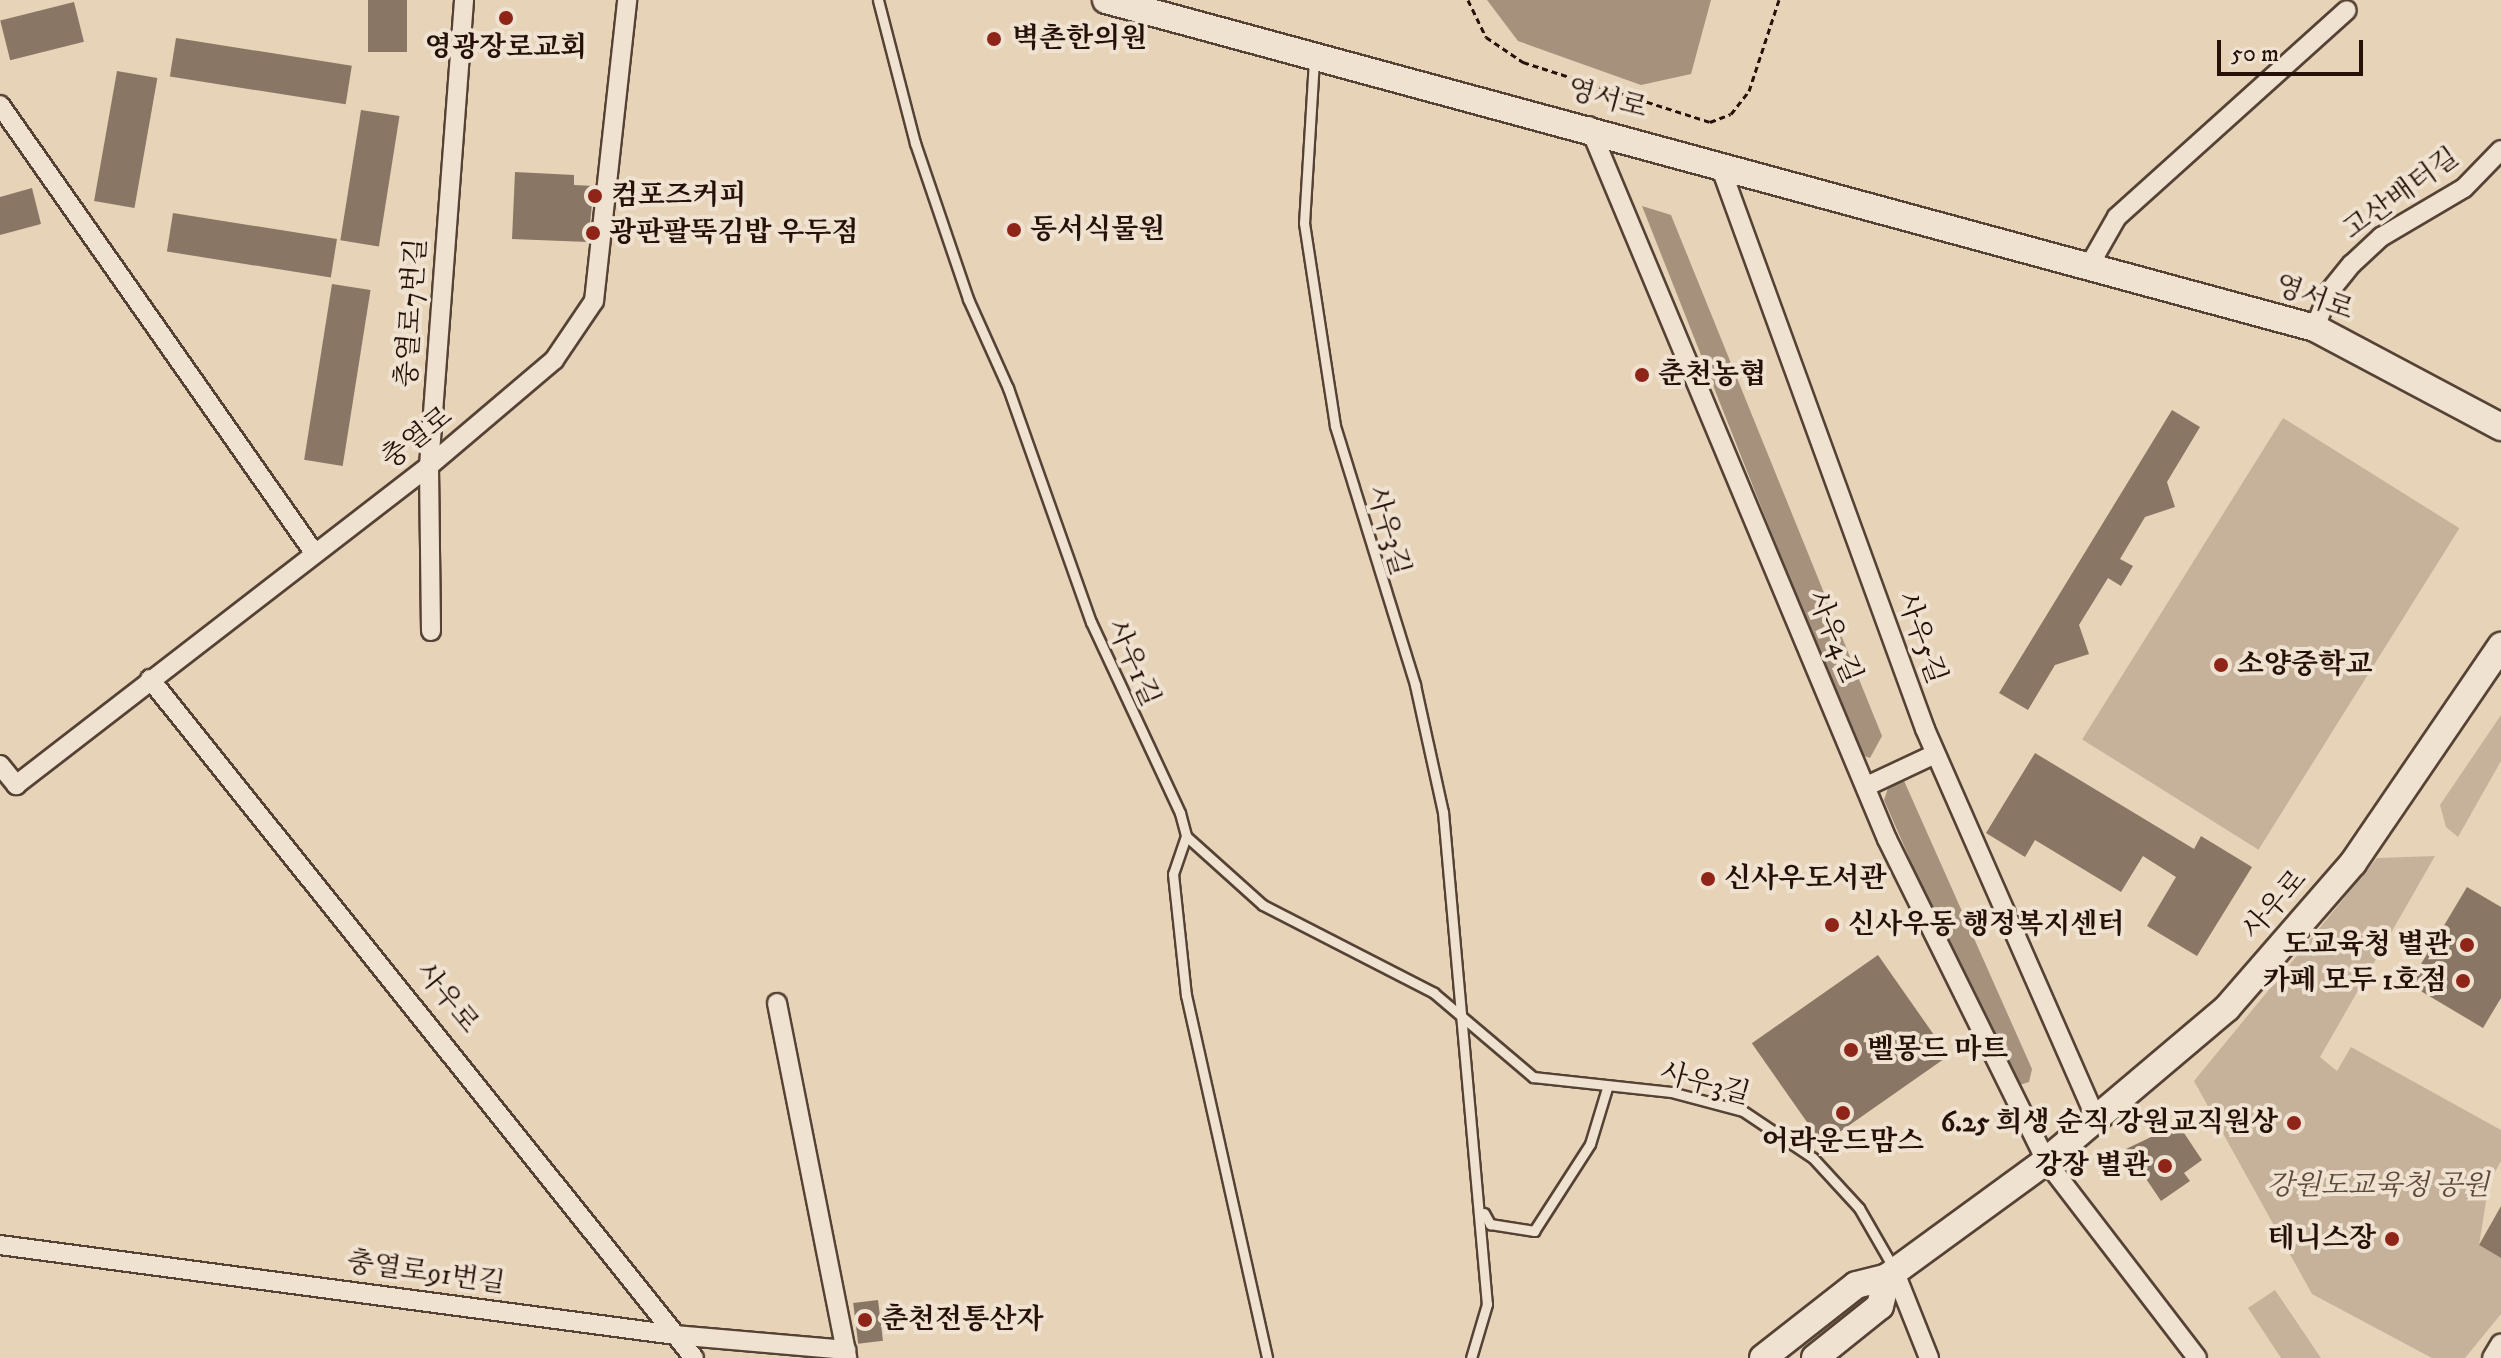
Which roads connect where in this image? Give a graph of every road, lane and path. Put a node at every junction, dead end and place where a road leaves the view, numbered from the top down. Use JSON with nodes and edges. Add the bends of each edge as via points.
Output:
{"nodes":[{"id":1,"x":464,"y":0,"type":"edge"},
{"id":2,"x":627,"y":0,"type":"edge"},
{"id":3,"x":878,"y":0,"type":"edge"},
{"id":4,"x":1106,"y":0,"type":"edge"},
{"id":5,"x":1468,"y":0,"type":"edge"},
{"id":6,"x":1779,"y":0,"type":"edge"},
{"id":7,"x":2347,"y":10,"type":"dead end"},
{"id":8,"x":1314,"y":56,"type":"junction"},
{"id":9,"x":0,"y":105,"type":"edge"},
{"id":10,"x":1589,"y":126,"type":"junction"},
{"id":11,"x":2501,"y":150,"type":"edge"},
{"id":12,"x":1719,"y":163,"type":"junction"},
{"id":13,"x":2089,"y":266,"type":"junction"},
{"id":14,"x":2315,"y":328,"type":"junction"},
{"id":15,"x":2501,"y":427,"type":"edge"},
{"id":16,"x":429,"y":466,"type":"junction"},
{"id":17,"x":313,"y":551,"type":"junction"},
{"id":18,"x":431,"y":631,"type":"dead end"},
{"id":19,"x":2501,"y":646,"type":"edge"},
{"id":20,"x":150,"y":679,"type":"junction"},
{"id":21,"x":1935,"y":754,"type":"junction"},
{"id":22,"x":0,"y":765,"type":"edge"},
{"id":23,"x":1867,"y":786,"type":"junction"},
{"id":24,"x":1186,"y":836,"type":"junction"},
{"id":25,"x":777,"y":1003,"type":"dead end"},
{"id":26,"x":1458,"y":1015,"type":"junction"},
{"id":27,"x":1607,"y":1088,"type":"junction"},
{"id":28,"x":2097,"y":1121,"type":"junction"},
{"id":29,"x":2046,"y":1161,"type":"junction"},
{"id":30,"x":1482,"y":1210,"type":"junction"},
{"id":31,"x":0,"y":1245,"type":"edge"},
{"id":32,"x":1890,"y":1274,"type":"junction"},
{"id":33,"x":675,"y":1335,"type":"junction"},
{"id":34,"x":2501,"y":1343,"type":"edge"},
{"id":35,"x":847,"y":1354,"type":"edge"},
{"id":36,"x":694,"y":1358,"type":"edge"},
{"id":37,"x":1267,"y":1358,"type":"edge"},
{"id":38,"x":1471,"y":1358,"type":"edge"},
{"id":39,"x":1763,"y":1358,"type":"edge"},
{"id":40,"x":1815,"y":1358,"type":"edge"},
{"id":41,"x":1929,"y":1358,"type":"edge"},
{"id":42,"x":2197,"y":1358,"type":"edge"},
{"id":43,"x":2492,"y":1358,"type":"edge"}],
"edges":[{"from":1,"to":16,"type":"street","name":"충열로7번길"},
{"from":2,"to":16,"type":"street","name":"충열로","via":[[594,301],[554,360]]},
{"from":3,"to":24,"type":"lane","name":"사우1길","via":[[915,143],[968,299],[1008,388],[1091,622]]},
{"from":4,"to":8,"type":"street","name":"영서로"},
{"from":5,"to":6,"type":"path","via":[[1486,37],[1523,62],[1710,122],[1731,114],[1749,91]]},
{"from":7,"to":13,"type":"street","via":[[2117,217]]},
{"from":8,"to":10,"type":"street","name":"영서로"},
{"from":8,"to":26,"type":"lane","name":"사우3길","via":[[1304,223],[1315,301],[1335,426],[1436,763]]},
{"from":9,"to":17,"type":"street"},
{"from":10,"to":12,"type":"street","name":"영서로"},
{"from":10,"to":23,"type":"street","name":"사우4길"},
{"from":11,"to":14,"type":"street","name":"고산배터길","via":[[2464,188],[2371,246],[2329,292]]},
{"from":12,"to":13,"type":"street","name":"영서로"},
{"from":12,"to":21,"type":"street","name":"사우5길"},
{"from":13,"to":14,"type":"street","name":"영서로"},
{"from":14,"to":15,"type":"street","name":"영서로"},
{"from":16,"to":17,"type":"street","name":"충열로"},
{"from":16,"to":18,"type":"street","name":"충열로7번길"},
{"from":17,"to":20,"type":"street","name":"충열로"},
{"from":19,"to":28,"type":"street","name":"사우로","via":[[2353,863],[2227,1008]]},
{"from":20,"to":22,"type":"street","name":"충열로","via":[[16,785]]},
{"from":20,"to":33,"type":"street","name":"사우로"},
{"from":21,"to":23,"type":"street"},
{"from":21,"to":28,"type":"street","name":"사우5길"},
{"from":23,"to":29,"type":"street","name":"사우4길","via":[[1887,839]]},
{"from":24,"to":26,"type":"lane","via":[[1263,905],[1380,960]]},
{"from":24,"to":37,"type":"lane","via":[[1173,874],[1186,995]]},
{"from":25,"to":35,"type":"street","name":"충열로91번길"},
{"from":26,"to":27,"type":"lane","name":"사우3길","via":[[1533,1077]]},
{"from":26,"to":30,"type":"lane","name":"사우3길"},
{"from":27,"to":30,"type":"lane","via":[[1590,1144],[1534,1231],[1490,1224]]},
{"from":27,"to":32,"type":"lane","name":"사우3길","via":[[1671,1092],[1743,1111],[1813,1158],[1859,1208]]},
{"from":28,"to":29,"type":"street","name":"사우로"},
{"from":29,"to":32,"type":"street","name":"사우로"},
{"from":29,"to":42,"type":"street"},
{"from":30,"to":38,"type":"lane","name":"사우3길","via":[[1487,1304]]},
{"from":31,"to":33,"type":"street","name":"충열로91번길"},
{"from":32,"to":39,"type":"street","name":"사우로","via":[[1856,1285]]},
{"from":32,"to":40,"type":"street","via":[[1880,1306]]},
{"from":32,"to":41,"type":"street"},
{"from":33,"to":35,"type":"street","name":"충열로91번길"},
{"from":33,"to":36,"type":"street","name":"사우로"},
{"from":34,"to":43,"type":"street"}]}
